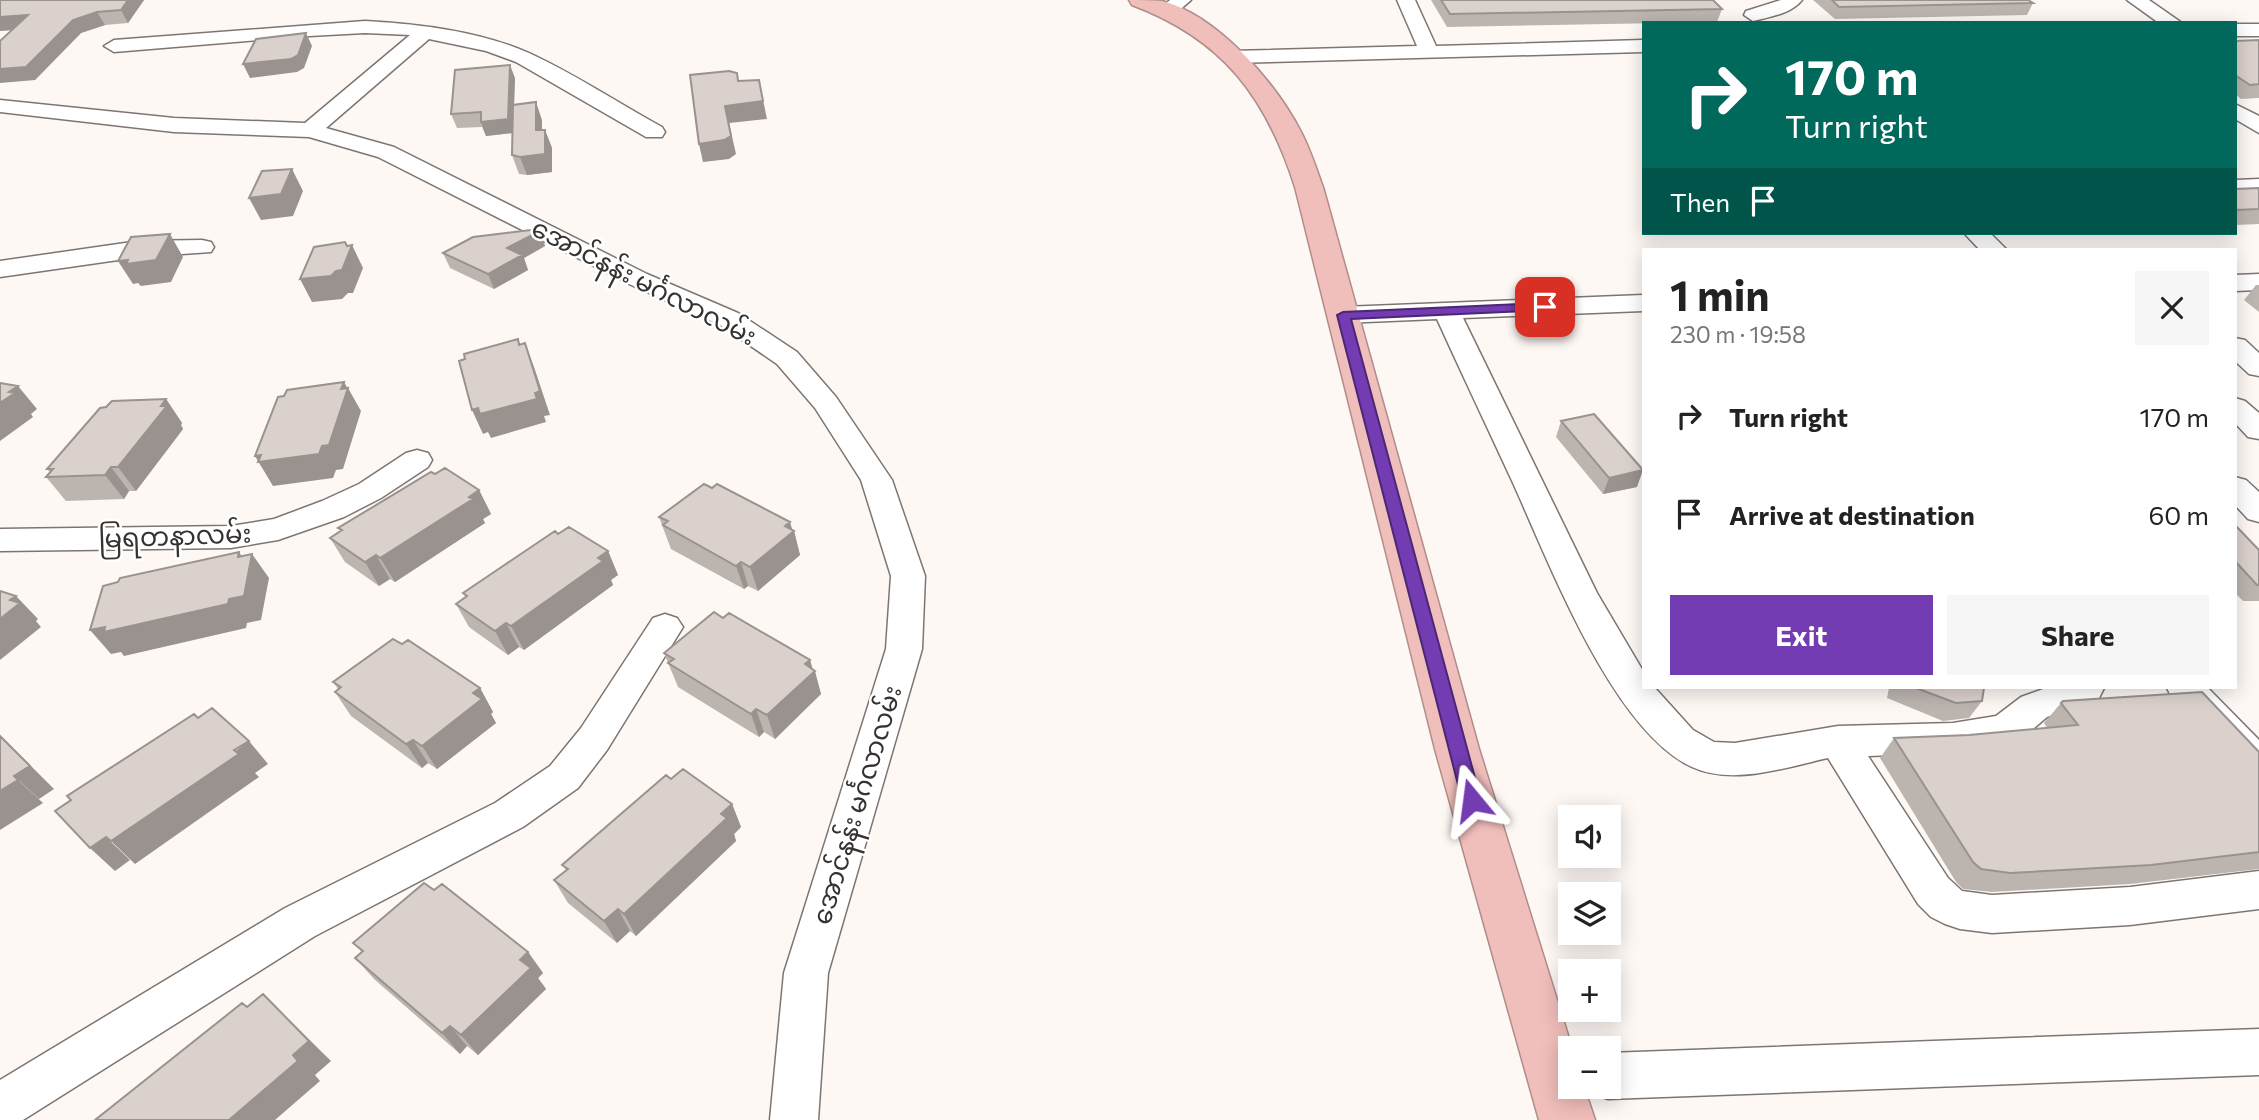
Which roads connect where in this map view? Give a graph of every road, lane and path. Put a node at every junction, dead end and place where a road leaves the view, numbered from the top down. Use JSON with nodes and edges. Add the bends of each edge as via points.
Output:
{"nodes":[{"id":1,"x":1406,"y":0,"type":"edge"},
{"id":2,"x":1737,"y":0,"type":"edge"},
{"id":3,"x":1793,"y":0,"type":"edge"},
{"id":4,"x":2136,"y":0,"type":"edge"},
{"id":5,"x":1164,"y":3,"type":"edge"},
{"id":6,"x":1758,"y":19,"type":"edge"},
{"id":7,"x":2170,"y":21,"type":"edge"},
{"id":8,"x":2237,"y":30,"type":"edge"},
{"id":9,"x":2259,"y":30,"type":"edge"},
{"id":10,"x":423,"y":34,"type":"junction"},
{"id":11,"x":1467,"y":38,"type":"dead end"},
{"id":12,"x":1640,"y":46,"type":"edge"},
{"id":13,"x":114,"y":47,"type":"dead end"},
{"id":14,"x":1429,"y":51,"type":"junction"},
{"id":15,"x":1521,"y":51,"type":"junction"},
{"id":16,"x":1231,"y":57,"type":"junction"},
{"id":17,"x":1488,"y":68,"type":"dead end"},
{"id":18,"x":0,"y":106,"type":"edge"},
{"id":19,"x":310,"y":130,"type":"junction"},
{"id":20,"x":654,"y":132,"type":"dead end"},
{"id":21,"x":2259,"y":186,"type":"edge"},
{"id":22,"x":2237,"y":187,"type":"edge"},
{"id":23,"x":1978,"y":235,"type":"edge"},
{"id":24,"x":202,"y":247,"type":"dead end"},
{"id":25,"x":1992,"y":248,"type":"edge"},
{"id":26,"x":0,"y":269,"type":"edge"},
{"id":27,"x":2259,"y":282,"type":"edge"},
{"id":28,"x":2237,"y":283,"type":"edge"},
{"id":29,"x":1642,"y":303,"type":"edge"},
{"id":30,"x":1446,"y":311,"type":"junction"},
{"id":31,"x":1343,"y":315,"type":"junction"},
{"id":32,"x":2237,"y":348,"type":"edge"},
{"id":33,"x":2259,"y":368,"type":"edge"},
{"id":34,"x":2237,"y":409,"type":"edge"},
{"id":35,"x":2259,"y":430,"type":"edge"},
{"id":36,"x":417,"y":460,"type":"dead end"},
{"id":37,"x":2259,"y":471,"type":"edge"},
{"id":38,"x":2237,"y":473,"type":"edge"},
{"id":39,"x":2237,"y":489,"type":"edge"},
{"id":40,"x":2259,"y":511,"type":"edge"},
{"id":41,"x":0,"y":540,"type":"edge"},
{"id":42,"x":664,"y":627,"type":"dead end"},
{"id":43,"x":2083,"y":689,"type":"edge"},
{"id":44,"x":2186,"y":689,"type":"edge"},
{"id":45,"x":1838,"y":741,"type":"junction"},
{"id":46,"x":2259,"y":765,"type":"edge"},
{"id":47,"x":2259,"y":890,"type":"edge"},
{"id":48,"x":2259,"y":1052,"type":"edge"},
{"id":49,"x":1558,"y":1076,"type":"edge"},
{"id":50,"x":1621,"y":1076,"type":"edge"},
{"id":51,"x":0,"y":1107,"type":"edge"},
{"id":52,"x":794,"y":1120,"type":"edge"}],
"edges":[{"from":1,"to":14,"type":"street"},
{"from":2,"to":6,"type":"street"},
{"from":3,"to":6,"type":"street"},
{"from":4,"to":7,"type":"street"},
{"from":5,"to":16,"type":"highway","via":[[1207,32]]},
{"from":8,"to":9,"type":"street"},
{"from":10,"to":13,"type":"street","via":[[391,26],[365,27]]},
{"from":10,"to":19,"type":"street"},
{"from":10,"to":20,"type":"street","via":[[491,46],[523,58]]},
{"from":11,"to":15,"type":"street"},
{"from":12,"to":15,"type":"street"},
{"from":12,"to":15,"type":"street"},
{"from":14,"to":15,"type":"street"},
{"from":14,"to":16,"type":"street"},
{"from":15,"to":17,"type":"street"},
{"from":16,"to":31,"type":"highway","via":[[1256,83],[1287,129],[1309,187]]},
{"from":18,"to":19,"type":"street","name":"အောင်နန်း မင်္ဂလာလမ်း","via":[[174,125]]},
{"from":19,"to":52,"type":"street","name":"အောင်နန်း မင်္ဂလာလမ်း","via":[[386,152],[638,279],[729,319],[787,358],[825,402],[876,480],[908,576],[904,649],[806,973]]},
{"from":21,"to":22,"type":"street"},
{"from":23,"to":25,"type":"street"},
{"from":24,"to":26,"type":"street","via":[[139,249]]},
{"from":27,"to":28,"type":"street"},
{"from":29,"to":30,"type":"street"},
{"from":30,"to":31,"type":"street"},
{"from":30,"to":45,"type":"street","via":[[1595,624],[1657,718],[1682,743],[1706,756],[1732,758]]},
{"from":31,"to":49,"type":"highway","via":[[1457,749]]},
{"from":32,"to":33,"type":"street"},
{"from":34,"to":35,"type":"street"},
{"from":36,"to":41,"type":"street","name":"မြရတနာလမ်း","via":[[358,497],[278,529],[231,537]]},
{"from":37,"to":38,"type":"street"},
{"from":39,"to":40,"type":"street"},
{"from":42,"to":51,"type":"street","via":[[594,739],[564,777],[509,815],[300,922]]},
{"from":43,"to":45,"type":"street","via":[[2034,707],[2007,730],[1952,738]]},
{"from":44,"to":46,"type":"street"},
{"from":45,"to":47,"type":"street","via":[[1933,891],[1960,910],[1992,914],[2130,906]]},
{"from":48,"to":50,"type":"street"}]}
